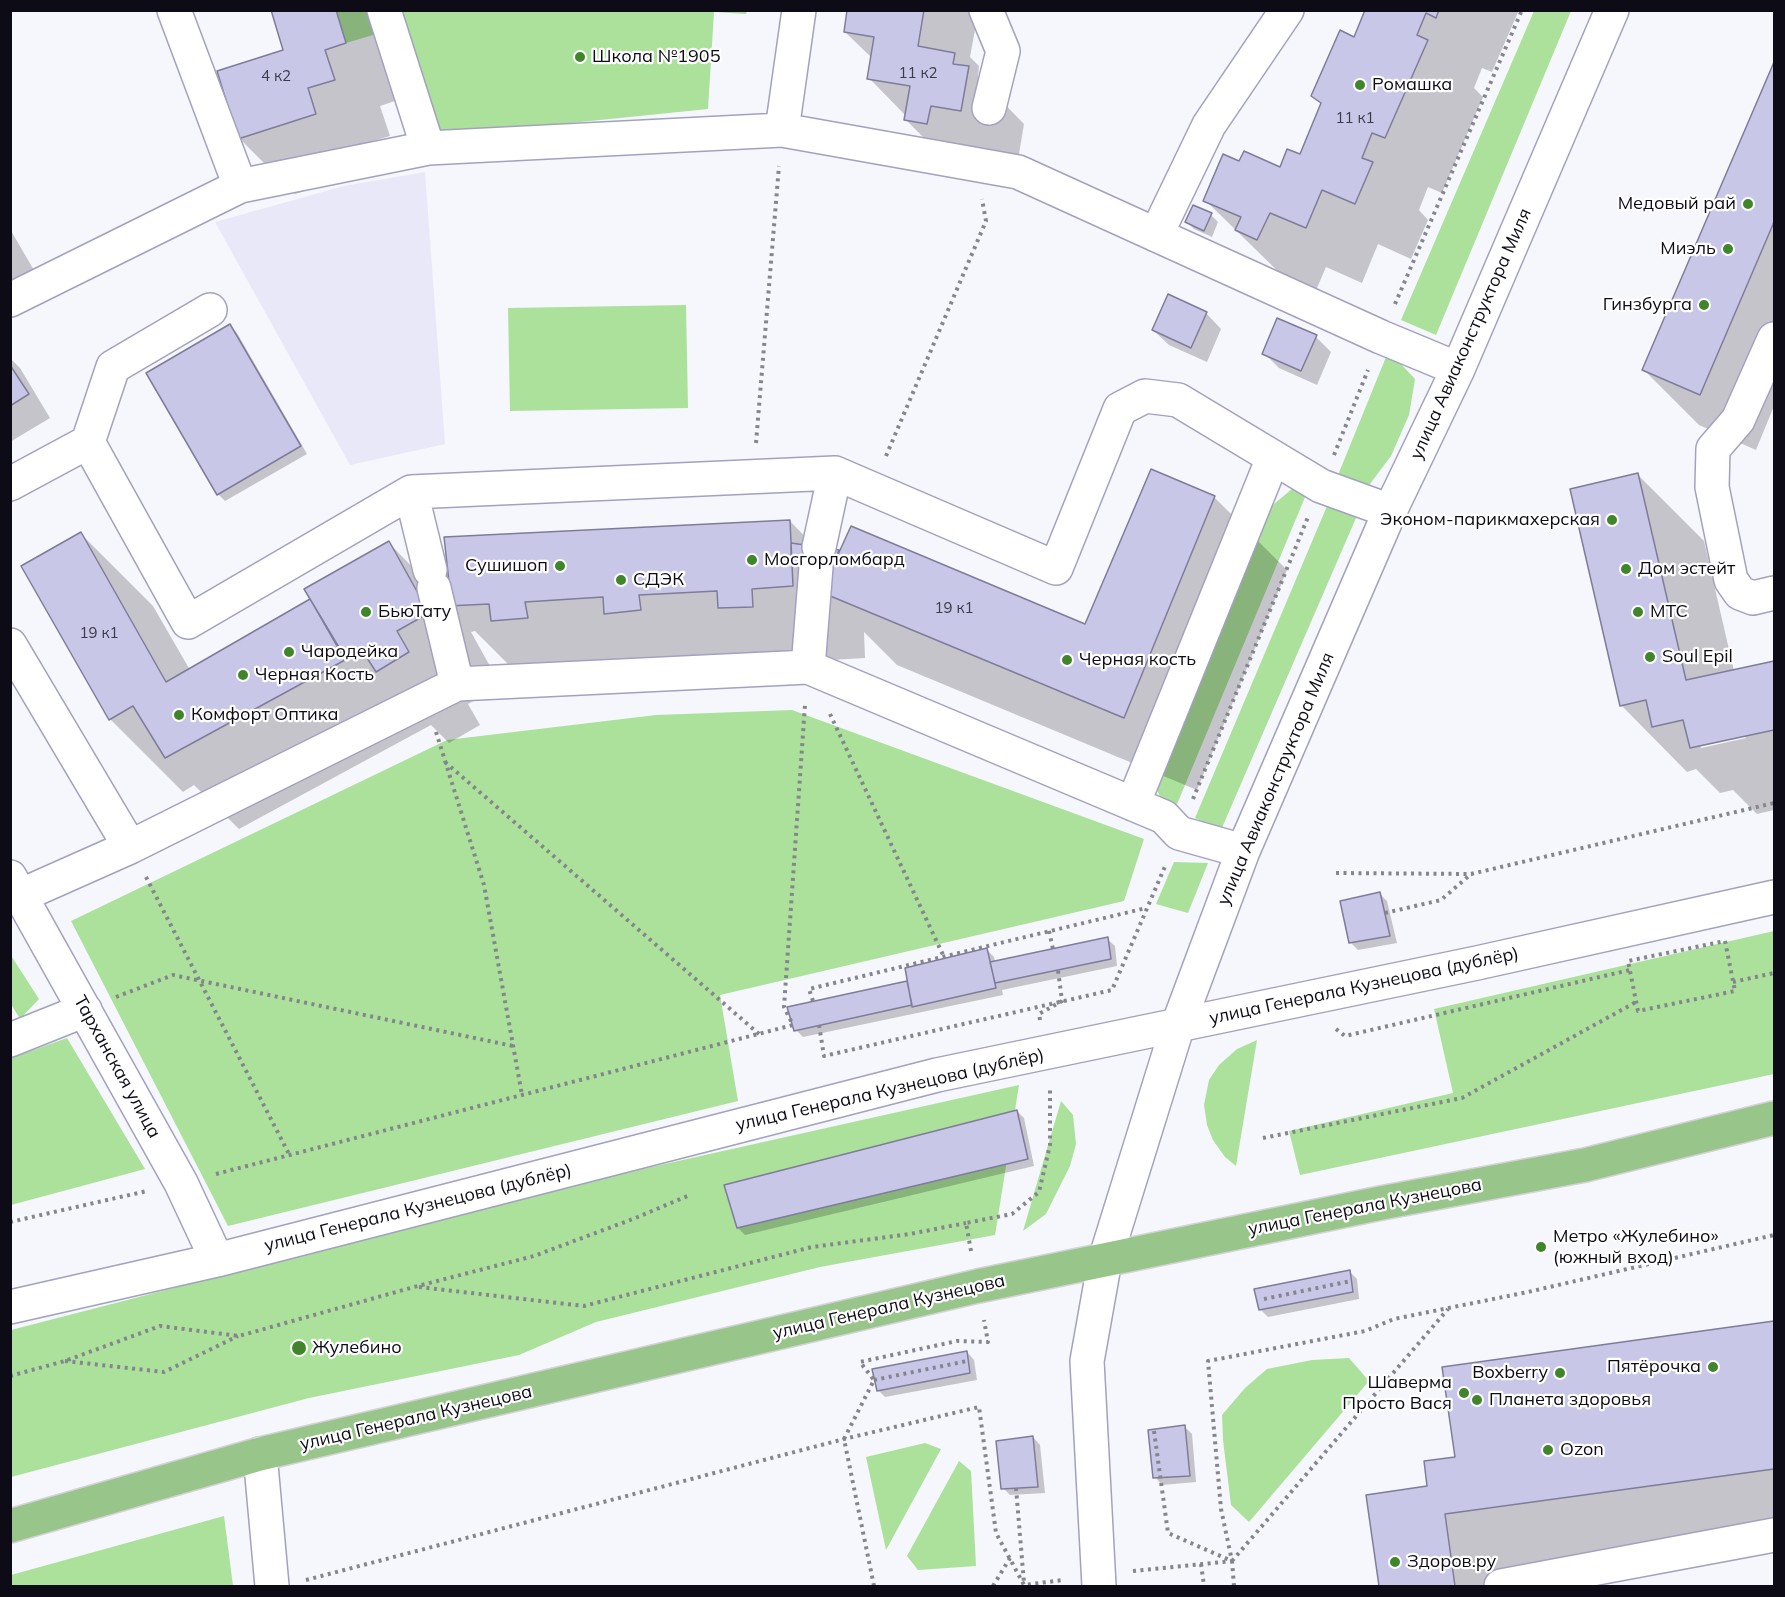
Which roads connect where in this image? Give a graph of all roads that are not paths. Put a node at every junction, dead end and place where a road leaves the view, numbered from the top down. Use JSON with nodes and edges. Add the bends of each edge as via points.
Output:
{"nodes":[{"id":1,"x":174,"y":10,"type":"edge"},
{"id":2,"x":384,"y":10,"type":"edge"},
{"id":3,"x":799,"y":10,"type":"edge"},
{"id":4,"x":986,"y":10,"type":"edge"},
{"id":5,"x":1287,"y":10,"type":"edge"},
{"id":6,"x":1612,"y":10,"type":"edge"},
{"id":7,"x":989,"y":108,"type":"dead end"},
{"id":8,"x":782,"y":129,"type":"junction"},
{"id":9,"x":428,"y":148,"type":"junction"},
{"id":10,"x":240,"y":186,"type":"junction"},
{"id":11,"x":1156,"y":235,"type":"junction"},
{"id":12,"x":10,"y":300,"type":"edge"},
{"id":13,"x":210,"y":310,"type":"dead end"},
{"id":14,"x":1774,"y":339,"type":"edge"},
{"id":15,"x":1458,"y":369,"type":"junction"},
{"id":16,"x":88,"y":442,"type":"junction"},
{"id":17,"x":1273,"y":458,"type":"junction"},
{"id":18,"x":835,"y":473,"type":"junction"},
{"id":19,"x":10,"y":484,"type":"edge"},
{"id":20,"x":411,"y":492,"type":"junction"},
{"id":21,"x":1390,"y":511,"type":"junction"},
{"id":22,"x":1774,"y":593,"type":"edge"},
{"id":23,"x":10,"y":645,"type":"edge"},
{"id":24,"x":808,"y":667,"type":"junction"},
{"id":25,"x":457,"y":684,"type":"junction"},
{"id":26,"x":1133,"y":804,"type":"junction"},
{"id":27,"x":130,"y":847,"type":"junction"},
{"id":28,"x":1243,"y":851,"type":"junction"},
{"id":29,"x":16,"y":886,"type":"edge"},
{"id":30,"x":1774,"y":897,"type":"edge"},
{"id":31,"x":85,"y":1010,"type":"junction"},
{"id":32,"x":1178,"y":1025,"type":"junction"},
{"id":33,"x":10,"y":1040,"type":"edge"},
{"id":34,"x":1774,"y":1118,"type":"edge"},
{"id":35,"x":217,"y":1260,"type":"junction"},
{"id":36,"x":1105,"y":1260,"type":"junction"},
{"id":37,"x":10,"y":1307,"type":"edge"},
{"id":38,"x":260,"y":1454,"type":"junction"},
{"id":39,"x":10,"y":1526,"type":"edge"},
{"id":40,"x":1774,"y":1535,"type":"edge"},
{"id":41,"x":1098,"y":1581,"type":"edge"},
{"id":42,"x":272,"y":1587,"type":"edge"},
{"id":43,"x":1501,"y":1587,"type":"edge"}],
"edges":[{"from":1,"to":10,"type":"street"},
{"from":2,"to":9,"type":"street"},
{"from":3,"to":8,"type":"street"},
{"from":4,"to":7,"type":"street","via":[[1003,51]]},
{"from":5,"to":11,"type":"street","via":[[1209,124]]},
{"from":6,"to":15,"type":"street","name":"улица Авиаконструктора Миля"},
{"from":8,"to":9,"type":"street"},
{"from":8,"to":11,"type":"street","via":[[1018,172]]},
{"from":9,"to":10,"type":"street"},
{"from":10,"to":12,"type":"street"},
{"from":11,"to":15,"type":"street"},
{"from":13,"to":16,"type":"street","via":[[113,367]]},
{"from":14,"to":22,"type":"street","via":[[1738,420],[1713,449],[1712,487],[1731,580],[1740,593],[1753,598]]},
{"from":15,"to":21,"type":"street","name":"улица Авиаконструктора Миля"},
{"from":16,"to":19,"type":"street"},
{"from":16,"to":20,"type":"street","via":[[188,621]]},
{"from":17,"to":18,"type":"street","via":[[1178,400],[1145,396],[1120,409],[1056,568]]},
{"from":17,"to":21,"type":"street","via":[[1321,486]]},
{"from":17,"to":26,"type":"street"},
{"from":18,"to":20,"type":"street"},
{"from":18,"to":24,"type":"street","via":[[817,557]]},
{"from":20,"to":25,"type":"street"},
{"from":21,"to":28,"type":"street","name":"улица Авиаконструктора Миля"},
{"from":23,"to":27,"type":"street"},
{"from":24,"to":25,"type":"street"},
{"from":24,"to":26,"type":"street"},
{"from":25,"to":27,"type":"street"},
{"from":26,"to":28,"type":"street","via":[[1164,817],[1179,832]]},
{"from":27,"to":29,"type":"street"},
{"from":28,"to":32,"type":"street","name":"улица Авиаконструктора Миля"},
{"from":29,"to":31,"type":"street","name":"Тарханская улица"},
{"from":30,"to":32,"type":"street","name":"улица Генерала Кузнецова (дублёр)"},
{"from":31,"to":33,"type":"street"},
{"from":31,"to":35,"type":"street","name":"Тарханская улица","via":[[181,1183]]},
{"from":32,"to":35,"type":"street","name":"улица Генерала Кузнецова (дублёр)","via":[[937,1076]]},
{"from":32,"to":36,"type":"street","name":"улица Авиаконструктора Миля"},
{"from":34,"to":36,"type":"main road","name":"улица Генерала Кузнецова","via":[[1585,1165]]},
{"from":35,"to":37,"type":"street","name":"улица Генерала Кузнецова (дублёр)"},
{"from":36,"to":38,"type":"main road","name":"улица Генерала Кузнецова","via":[[978,1286]]},
{"from":36,"to":41,"type":"street","name":"улица Авиаконструктора Миля","via":[[1088,1361]]},
{"from":38,"to":39,"type":"main road","name":"улица Генерала Кузнецова"},
{"from":38,"to":42,"type":"street"},
{"from":40,"to":43,"type":"street"}]}
